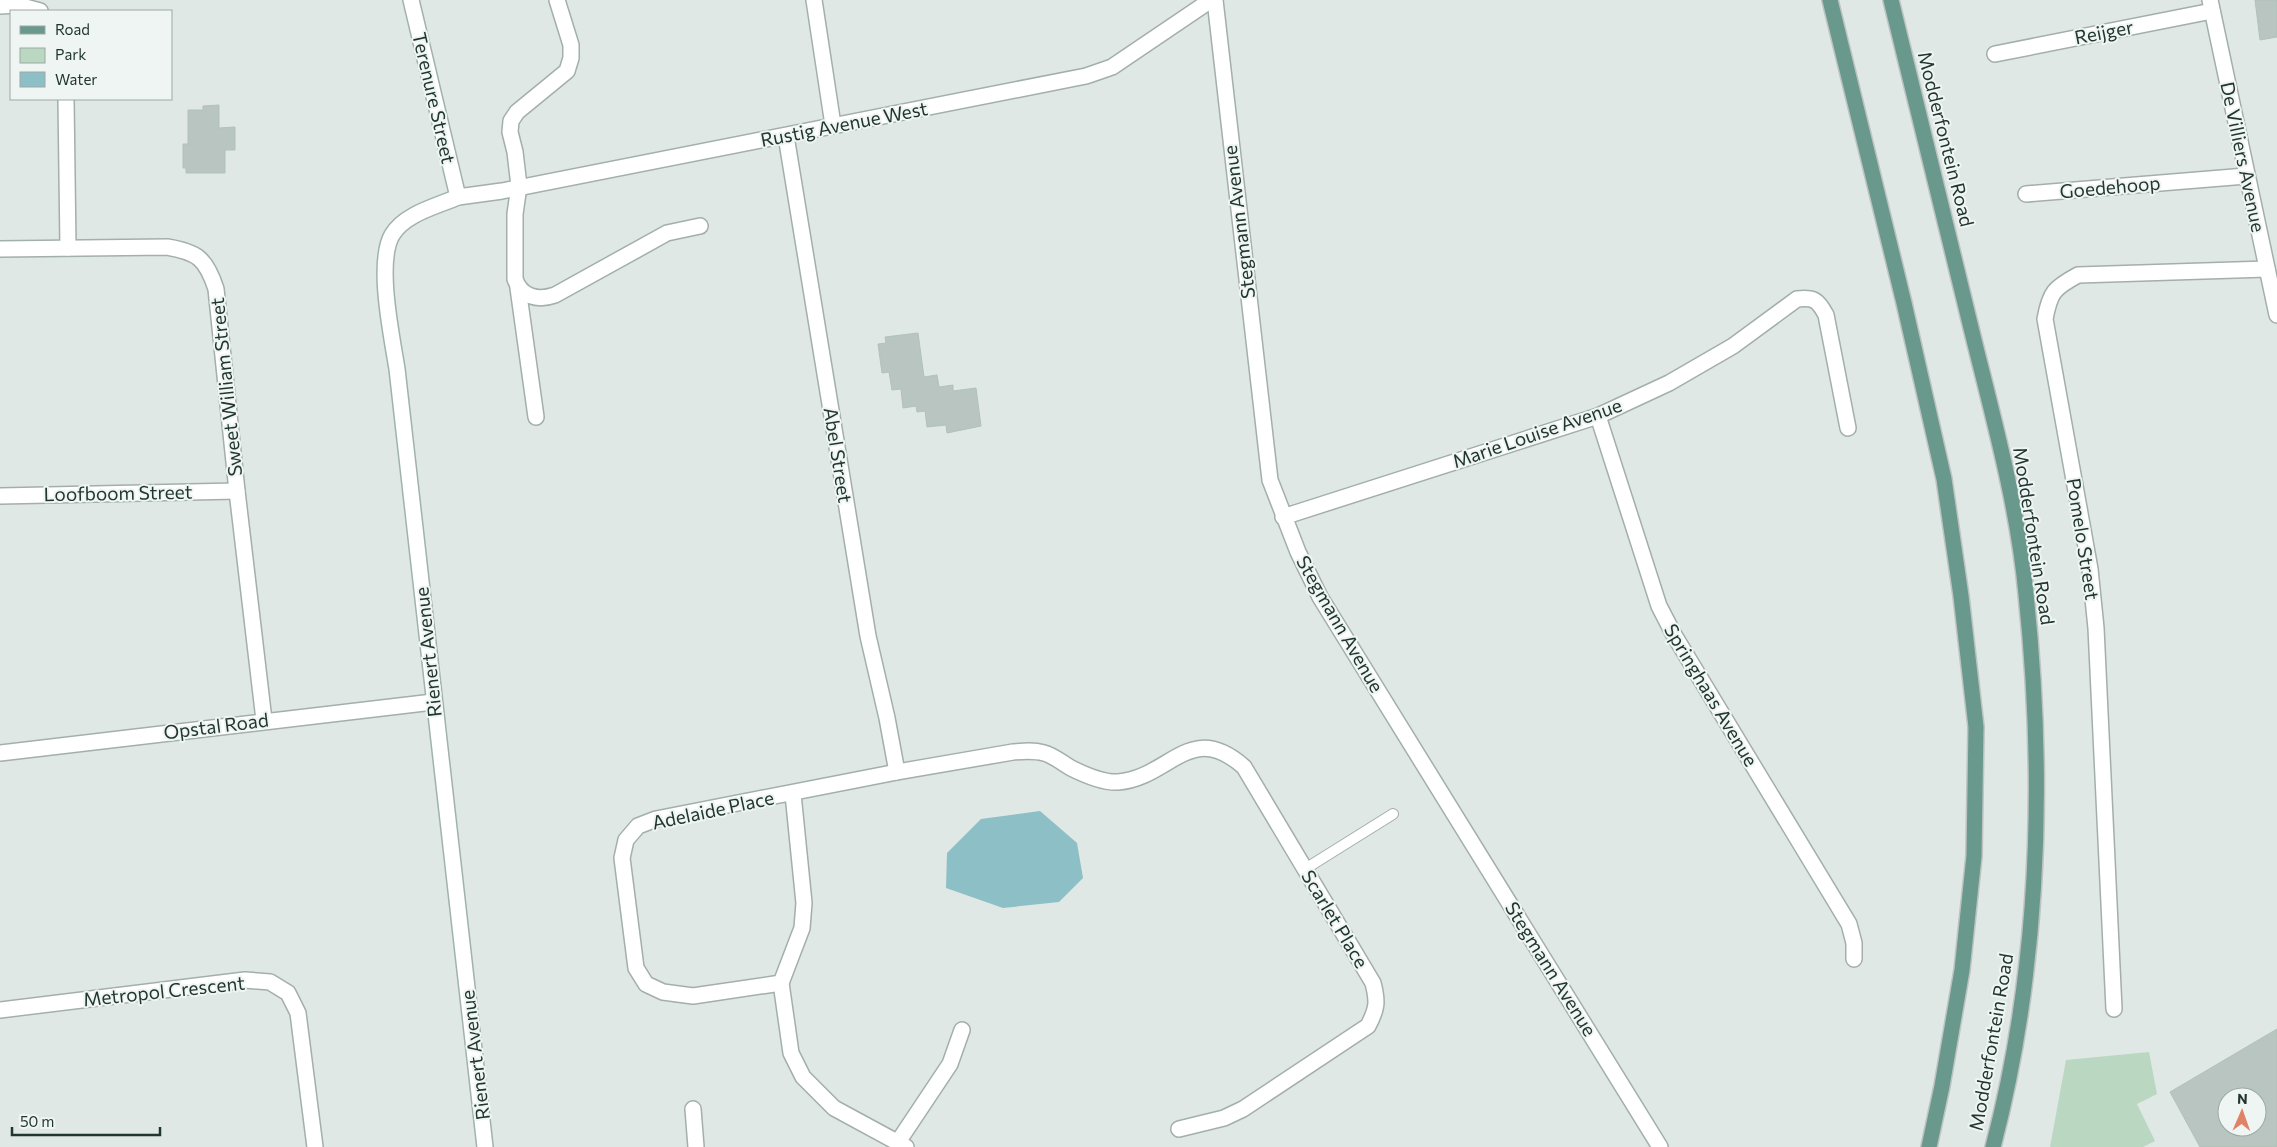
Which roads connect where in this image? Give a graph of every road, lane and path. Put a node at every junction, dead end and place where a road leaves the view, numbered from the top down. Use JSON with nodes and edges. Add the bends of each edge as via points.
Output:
{"nodes":[{"id":1,"x":411,"y":0,"type":"edge"},
{"id":2,"x":556,"y":0,"type":"edge"},
{"id":3,"x":814,"y":0,"type":"edge"},
{"id":4,"x":1213,"y":0,"type":"edge"},
{"id":5,"x":1830,"y":0,"type":"edge"},
{"id":6,"x":1891,"y":0,"type":"edge"},
{"id":7,"x":2211,"y":5,"type":"edge"},
{"id":8,"x":0,"y":6,"type":"edge"},
{"id":9,"x":36,"y":10,"type":"edge"},
{"id":10,"x":1995,"y":54,"type":"dead end"},
{"id":11,"x":66,"y":100,"type":"edge"},
{"id":12,"x":833,"y":125,"type":"junction"},
{"id":13,"x":786,"y":136,"type":"junction"},
{"id":14,"x":2246,"y":176,"type":"junction"},
{"id":15,"x":519,"y":186,"type":"junction"},
{"id":16,"x":2026,"y":194,"type":"dead end"},
{"id":17,"x":458,"y":197,"type":"junction"},
{"id":18,"x":700,"y":226,"type":"dead end"},
{"id":19,"x":68,"y":248,"type":"junction"},
{"id":20,"x":0,"y":249,"type":"edge"},
{"id":21,"x":2267,"y":269,"type":"junction"},
{"id":22,"x":518,"y":288,"type":"junction"},
{"id":23,"x":2277,"y":315,"type":"edge"},
{"id":24,"x":1598,"y":416,"type":"junction"},
{"id":25,"x":536,"y":417,"type":"dead end"},
{"id":26,"x":1848,"y":428,"type":"dead end"},
{"id":27,"x":236,"y":491,"type":"junction"},
{"id":28,"x":0,"y":496,"type":"edge"},
{"id":29,"x":1283,"y":517,"type":"junction"},
{"id":30,"x":433,"y":702,"type":"junction"},
{"id":31,"x":264,"y":720,"type":"junction"},
{"id":32,"x":0,"y":753,"type":"edge"},
{"id":33,"x":897,"y":772,"type":"junction"},
{"id":34,"x":1098,"y":778,"type":"joint"},
{"id":35,"x":793,"y":794,"type":"junction"},
{"id":36,"x":1393,"y":814,"type":"dead end"},
{"id":37,"x":1305,"y":869,"type":"junction"},
{"id":38,"x":1854,"y":959,"type":"dead end"},
{"id":39,"x":781,"y":983,"type":"junction"},
{"id":40,"x":2114,"y":1009,"type":"dead end"},
{"id":41,"x":0,"y":1010,"type":"edge"},
{"id":42,"x":962,"y":1030,"type":"dead end"},
{"id":43,"x":693,"y":1109,"type":"dead end"},
{"id":44,"x":1180,"y":1129,"type":"dead end"},
{"id":45,"x":902,"y":1144,"type":"edge"},
{"id":46,"x":315,"y":1147,"type":"edge"},
{"id":47,"x":485,"y":1147,"type":"edge"},
{"id":48,"x":696,"y":1147,"type":"edge"},
{"id":49,"x":1660,"y":1147,"type":"edge"},
{"id":50,"x":1929,"y":1147,"type":"edge"},
{"id":51,"x":1992,"y":1147,"type":"edge"}],
"edges":[{"from":1,"to":17,"type":"street","name":"Terenure Street"},
{"from":2,"to":15,"type":"street","via":[[568,30],[571,58],[567,71],[517,112],[511,121]]},
{"from":3,"to":12,"type":"street"},
{"from":4,"to":12,"type":"street","name":"Rustig Avenue West","via":[[1112,67],[1086,76]]},
{"from":4,"to":29,"type":"street","name":"Stegmann Avenue","via":[[1270,480]]},
{"from":5,"to":50,"type":"main road","via":[[1944,479],[1976,727],[1974,856],[1962,970]]},
{"from":6,"to":51,"type":"main road","name":"Modderfontein Road","via":[[2007,472],[2026,592],[2035,722],[2035,860],[2026,980],[2006,1098]]},
{"from":7,"to":10,"type":"street","name":"Reijger"},
{"from":7,"to":14,"type":"street","name":"De Villiers Avenue"},
{"from":8,"to":9,"type":"street"},
{"from":11,"to":19,"type":"street"},
{"from":12,"to":13,"type":"street","name":"Rustig Avenue West"},
{"from":13,"to":15,"type":"street","name":"Rustig Avenue West"},
{"from":13,"to":33,"type":"street","name":"Abel Street","via":[[868,636]]},
{"from":14,"to":16,"type":"street","name":"Goedehoop"},
{"from":14,"to":21,"type":"street","name":"De Villiers Avenue"},
{"from":15,"to":17,"type":"street","name":"Rustig Avenue West"},
{"from":15,"to":22,"type":"street","via":[[515,214],[515,279]]},
{"from":17,"to":30,"type":"street","name":"Rienert Avenue","via":[[409,219],[392,235],[385,255],[388,308]]},
{"from":18,"to":22,"type":"street","via":[[667,233],[547,298],[525,295]]},
{"from":19,"to":20,"type":"street","name":"Sweet William Street"},
{"from":19,"to":27,"type":"street","name":"Sweet William Street","via":[[167,247],[189,251],[205,263],[216,289]]},
{"from":21,"to":23,"type":"street","name":"De Villiers Avenue"},
{"from":21,"to":40,"type":"street","name":"Pomelo Street","via":[[2078,275],[2061,284],[2049,298],[2045,319],[2090,569],[2096,628]]},
{"from":22,"to":25,"type":"street"},
{"from":24,"to":26,"type":"street","name":"Marie Louise Avenue","via":[[1669,383],[1733,346],[1797,299],[1809,298],[1819,302],[1826,315]]},
{"from":24,"to":29,"type":"street","name":"Marie Louise Avenue"},
{"from":24,"to":38,"type":"street","name":"Springhaas Avenue","via":[[1659,606],[1849,924]]},
{"from":27,"to":28,"type":"street","name":"Loofboom Street"},
{"from":27,"to":31,"type":"street","name":"Sweet William Street"},
{"from":29,"to":49,"type":"street","name":"Stegmann Avenue","via":[[1320,597]]},
{"from":30,"to":31,"type":"street","name":"Opstal Road"},
{"from":30,"to":47,"type":"street","name":"Rienert Avenue"},
{"from":31,"to":32,"type":"street","name":"Opstal Road"},
{"from":33,"to":34,"type":"street","name":"Adelaide Place","via":[[1029,750],[1045,753],[1072,769]]},
{"from":33,"to":35,"type":"street","name":"Adelaide Place"},
{"from":34,"to":37,"type":"street","name":"Scarlet Place","via":[[1115,783],[1132,781],[1195,748],[1213,748],[1230,754],[1244,767]]},
{"from":35,"to":39,"type":"street","name":"Adelaide Place","via":[[804,903],[802,928]]},
{"from":35,"to":39,"type":"street","name":"Adelaide Place","via":[[656,819],[638,826],[626,840],[622,858],[636,968],[646,984],[663,992],[693,996]]},
{"from":36,"to":37,"type":"lane"},
{"from":37,"to":44,"type":"street","name":"Scarlet Place","via":[[1374,984],[1377,1001],[1374,1014],[1368,1026],[1242,1109],[1224,1118]]},
{"from":39,"to":45,"type":"street","name":"Adelaide Place","via":[[791,1053],[804,1078],[834,1108]]},
{"from":41,"to":46,"type":"street","name":"Metropol Crescent","via":[[245,980],[270,982],[288,993],[298,1013]]},
{"from":42,"to":45,"type":"street","name":"Adelaide Place","via":[[950,1064]]},
{"from":43,"to":48,"type":"street"}]}
